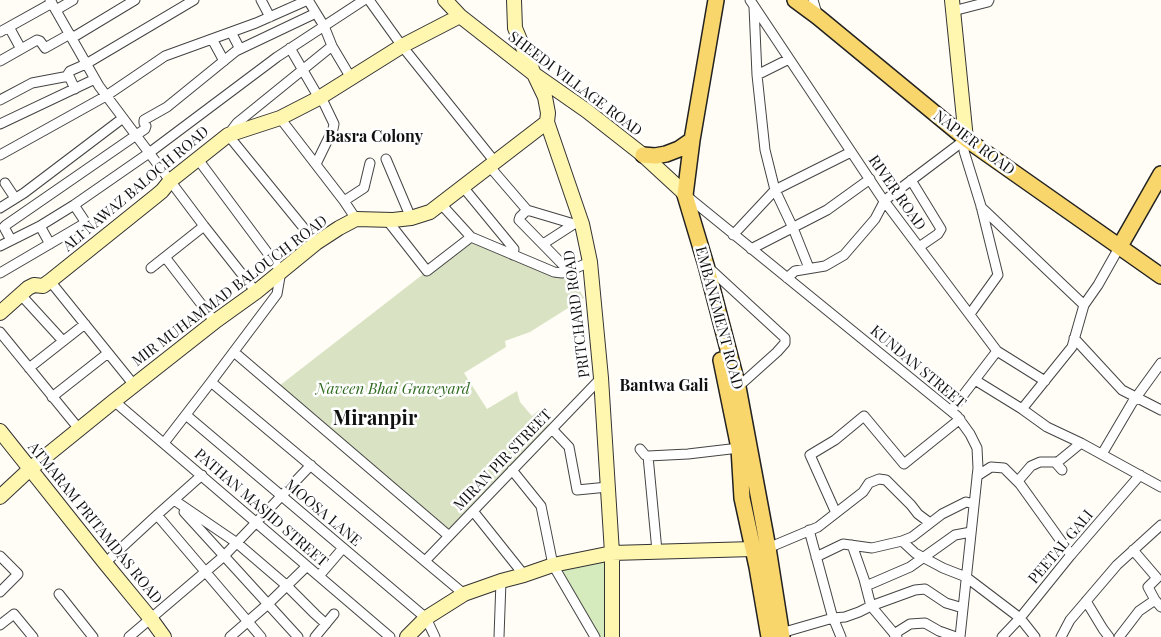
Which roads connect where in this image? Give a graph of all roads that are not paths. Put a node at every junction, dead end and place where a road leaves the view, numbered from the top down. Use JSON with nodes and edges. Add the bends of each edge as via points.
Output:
{"nodes":[{"id":1,"x":73,"y":0,"type":"edge"},
{"id":2,"x":135,"y":0,"type":"edge"},
{"id":3,"x":194,"y":0,"type":"edge"},
{"id":4,"x":260,"y":0,"type":"edge"},
{"id":5,"x":308,"y":0,"type":"edge"},
{"id":6,"x":364,"y":0,"type":"edge"},
{"id":7,"x":369,"y":0,"type":"edge"},
{"id":8,"x":445,"y":0,"type":"edge"},
{"id":9,"x":716,"y":0,"type":"edge"},
{"id":10,"x":795,"y":0,"type":"edge"},
{"id":11,"x":813,"y":0,"type":"edge"},
{"id":12,"x":989,"y":0,"type":"edge"},
{"id":13,"x":511,"y":3,"type":"edge"},
{"id":14,"x":53,"y":4,"type":"edge"},
{"id":15,"x":752,"y":4,"type":"edge"},
{"id":16,"x":952,"y":6,"type":"edge"},
{"id":17,"x":316,"y":13,"type":"junction"},
{"id":18,"x":460,"y":16,"type":"junction"},
{"id":19,"x":270,"y":17,"type":"junction"},
{"id":20,"x":818,"y":17,"type":"junction"},
{"id":21,"x":324,"y":26,"type":"junction"},
{"id":22,"x":9,"y":27,"type":"junction"},
{"id":23,"x":0,"y":32,"type":"edge"},
{"id":24,"x":231,"y":32,"type":"junction"},
{"id":25,"x":71,"y":36,"type":"junction"},
{"id":26,"x":212,"y":39,"type":"junction"},
{"id":27,"x":332,"y":46,"type":"junction"},
{"id":28,"x":402,"y":46,"type":"junction"},
{"id":29,"x":290,"y":48,"type":"junction"},
{"id":30,"x":21,"y":49,"type":"junction"},
{"id":31,"x":240,"y":49,"type":"junction"},
{"id":32,"x":789,"y":59,"type":"junction"},
{"id":33,"x":0,"y":61,"type":"edge"},
{"id":34,"x":224,"y":61,"type":"junction"},
{"id":35,"x":86,"y":64,"type":"junction"},
{"id":36,"x":302,"y":69,"type":"junction"},
{"id":37,"x":534,"y":74,"type":"junction"},
{"id":38,"x":757,"y":75,"type":"junction"},
{"id":39,"x":69,"y":76,"type":"junction"},
{"id":40,"x":351,"y":78,"type":"junction"},
{"id":41,"x":95,"y":79,"type":"junction"},
{"id":42,"x":75,"y":89,"type":"junction"},
{"id":43,"x":106,"y":96,"type":"junction"},
{"id":44,"x":320,"y":97,"type":"junction"},
{"id":45,"x":0,"y":100,"type":"edge"},
{"id":46,"x":122,"y":118,"type":"junction"},
{"id":47,"x":280,"y":118,"type":"junction"},
{"id":48,"x":547,"y":122,"type":"junction"},
{"id":49,"x":0,"y":124,"type":"edge"},
{"id":50,"x":228,"y":135,"type":"junction"},
{"id":51,"x":136,"y":136,"type":"junction"},
{"id":52,"x":966,"y":139,"type":"junction"},
{"id":53,"x":692,"y":140,"type":"junction"},
{"id":54,"x":852,"y":152,"type":"junction"},
{"id":55,"x":149,"y":153,"type":"junction"},
{"id":56,"x":0,"y":155,"type":"edge"},
{"id":57,"x":643,"y":155,"type":"junction"},
{"id":58,"x":197,"y":158,"type":"junction"},
{"id":59,"x":386,"y":159,"type":"dead end"},
{"id":60,"x":370,"y":163,"type":"dead end"},
{"id":61,"x":316,"y":164,"type":"junction"},
{"id":62,"x":492,"y":165,"type":"junction"},
{"id":63,"x":1161,"y":174,"type":"edge"},
{"id":64,"x":870,"y":179,"type":"junction"},
{"id":65,"x":911,"y":180,"type":"junction"},
{"id":66,"x":170,"y":181,"type":"junction"},
{"id":67,"x":5,"y":183,"type":"dead end"},
{"id":68,"x":463,"y":187,"type":"junction"},
{"id":69,"x":775,"y":190,"type":"junction"},
{"id":70,"x":683,"y":193,"type":"junction"},
{"id":71,"x":15,"y":198,"type":"junction"},
{"id":72,"x":344,"y":200,"type":"junction"},
{"id":73,"x":884,"y":200,"type":"junction"},
{"id":74,"x":441,"y":204,"type":"junction"},
{"id":75,"x":74,"y":205,"type":"junction"},
{"id":76,"x":981,"y":206,"type":"junction"},
{"id":77,"x":0,"y":208,"type":"edge"},
{"id":78,"x":527,"y":210,"type":"junction"},
{"id":79,"x":411,"y":218,"type":"junction"},
{"id":80,"x":356,"y":219,"type":"junction"},
{"id":81,"x":387,"y":220,"type":"junction"},
{"id":82,"x":578,"y":224,"type":"junction"},
{"id":83,"x":40,"y":226,"type":"junction"},
{"id":84,"x":204,"y":226,"type":"junction"},
{"id":85,"x":793,"y":228,"type":"junction"},
{"id":86,"x":733,"y":235,"type":"junction"},
{"id":87,"x":471,"y":237,"type":"junction"},
{"id":88,"x":11,"y":240,"type":"junction"},
{"id":89,"x":316,"y":243,"type":"junction"},
{"id":90,"x":50,"y":244,"type":"junction"},
{"id":91,"x":543,"y":244,"type":"junction"},
{"id":92,"x":0,"y":246,"type":"edge"},
{"id":93,"x":1120,"y":246,"type":"junction"},
{"id":94,"x":919,"y":247,"type":"junction"},
{"id":95,"x":751,"y":249,"type":"junction"},
{"id":96,"x":513,"y":254,"type":"junction"},
{"id":97,"x":164,"y":257,"type":"junction"},
{"id":98,"x":590,"y":262,"type":"junction"},
{"id":99,"x":706,"y":265,"type":"junction"},
{"id":100,"x":151,"y":268,"type":"dead end"},
{"id":101,"x":808,"y":268,"type":"junction"},
{"id":102,"x":281,"y":271,"type":"junction"},
{"id":103,"x":569,"y":271,"type":"junction"},
{"id":104,"x":0,"y":273,"type":"edge"},
{"id":105,"x":1161,"y":276,"type":"edge"},
{"id":106,"x":787,"y":278,"type":"junction"},
{"id":107,"x":50,"y":281,"type":"junction"},
{"id":108,"x":256,"y":292,"type":"junction"},
{"id":109,"x":21,"y":295,"type":"junction"},
{"id":110,"x":1084,"y":305,"type":"junction"},
{"id":111,"x":0,"y":313,"type":"edge"},
{"id":112,"x":970,"y":314,"type":"junction"},
{"id":113,"x":214,"y":322,"type":"junction"},
{"id":114,"x":85,"y":324,"type":"junction"},
{"id":115,"x":0,"y":332,"type":"edge"},
{"id":116,"x":1074,"y":338,"type":"junction"},
{"id":117,"x":63,"y":341,"type":"junction"},
{"id":118,"x":997,"y":351,"type":"junction"},
{"id":119,"x":234,"y":352,"type":"junction"},
{"id":120,"x":108,"y":353,"type":"junction"},
{"id":121,"x":1161,"y":363,"type":"edge"},
{"id":122,"x":29,"y":368,"type":"junction"},
{"id":123,"x":601,"y":378,"type":"junction"},
{"id":124,"x":974,"y":380,"type":"junction"},
{"id":125,"x":1045,"y":381,"type":"junction"},
{"id":126,"x":211,"y":382,"type":"junction"},
{"id":127,"x":134,"y":385,"type":"junction"},
{"id":128,"x":738,"y":387,"type":"junction"},
{"id":129,"x":52,"y":397,"type":"junction"},
{"id":130,"x":1136,"y":398,"type":"junction"},
{"id":131,"x":114,"y":400,"type":"junction"},
{"id":132,"x":1022,"y":409,"type":"junction"},
{"id":133,"x":1161,"y":410,"type":"edge"},
{"id":134,"x":951,"y":411,"type":"junction"},
{"id":135,"x":186,"y":415,"type":"junction"},
{"id":136,"x":960,"y":419,"type":"junction"},
{"id":137,"x":79,"y":429,"type":"junction"},
{"id":138,"x":552,"y":429,"type":"junction"},
{"id":139,"x":0,"y":431,"type":"edge"},
{"id":140,"x":1081,"y":443,"type":"junction"},
{"id":141,"x":164,"y":444,"type":"junction"},
{"id":142,"x":739,"y":448,"type":"junction"},
{"id":143,"x":640,"y":449,"type":"dead end"},
{"id":144,"x":1102,"y":454,"type":"junction"},
{"id":145,"x":648,"y":456,"type":"junction"},
{"id":146,"x":1054,"y":462,"type":"junction"},
{"id":147,"x":311,"y":466,"type":"junction"},
{"id":148,"x":30,"y":469,"type":"junction"},
{"id":149,"x":512,"y":470,"type":"junction"},
{"id":150,"x":1062,"y":470,"type":"dead end"},
{"id":151,"x":1140,"y":475,"type":"junction"},
{"id":152,"x":202,"y":476,"type":"junction"},
{"id":153,"x":978,"y":476,"type":"junction"},
{"id":154,"x":1018,"y":481,"type":"junction"},
{"id":155,"x":608,"y":487,"type":"junction"},
{"id":156,"x":1161,"y":487,"type":"edge"},
{"id":157,"x":282,"y":496,"type":"junction"},
{"id":158,"x":0,"y":497,"type":"edge"},
{"id":159,"x":174,"y":500,"type":"junction"},
{"id":160,"x":974,"y":504,"type":"junction"},
{"id":161,"x":473,"y":511,"type":"junction"},
{"id":162,"x":836,"y":513,"type":"junction"},
{"id":163,"x":157,"y":515,"type":"junction"},
{"id":164,"x":256,"y":523,"type":"junction"},
{"id":165,"x":930,"y":523,"type":"junction"},
{"id":166,"x":810,"y":530,"type":"junction"},
{"id":167,"x":1159,"y":531,"type":"edge"},
{"id":168,"x":971,"y":532,"type":"junction"},
{"id":169,"x":449,"y":536,"type":"junction"},
{"id":170,"x":902,"y":541,"type":"junction"},
{"id":171,"x":237,"y":543,"type":"junction"},
{"id":172,"x":852,"y":545,"type":"junction"},
{"id":173,"x":343,"y":548,"type":"junction"},
{"id":174,"x":768,"y":548,"type":"junction"},
{"id":175,"x":753,"y":549,"type":"junction"},
{"id":176,"x":1133,"y":550,"type":"junction"},
{"id":177,"x":657,"y":551,"type":"junction"},
{"id":178,"x":612,"y":553,"type":"junction"},
{"id":179,"x":1071,"y":554,"type":"junction"},
{"id":180,"x":0,"y":556,"type":"edge"},
{"id":181,"x":224,"y":556,"type":"junction"},
{"id":182,"x":816,"y":556,"type":"junction"},
{"id":183,"x":923,"y":558,"type":"junction"},
{"id":184,"x":425,"y":561,"type":"junction"},
{"id":185,"x":105,"y":564,"type":"junction"},
{"id":186,"x":553,"y":565,"type":"junction"},
{"id":187,"x":307,"y":566,"type":"junction"},
{"id":188,"x":205,"y":572,"type":"junction"},
{"id":189,"x":524,"y":575,"type":"junction"},
{"id":190,"x":319,"y":576,"type":"junction"},
{"id":191,"x":966,"y":577,"type":"junction"},
{"id":192,"x":501,"y":581,"type":"junction"},
{"id":193,"x":286,"y":585,"type":"junction"},
{"id":194,"x":866,"y":586,"type":"junction"},
{"id":195,"x":0,"y":592,"type":"edge"},
{"id":196,"x":59,"y":594,"type":"dead end"},
{"id":197,"x":464,"y":594,"type":"junction"},
{"id":198,"x":1086,"y":601,"type":"junction"},
{"id":199,"x":1158,"y":603,"type":"edge"},
{"id":200,"x":268,"y":604,"type":"junction"},
{"id":201,"x":871,"y":606,"type":"junction"},
{"id":202,"x":963,"y":608,"type":"junction"},
{"id":203,"x":334,"y":614,"type":"dead end"},
{"id":204,"x":426,"y":618,"type":"junction"},
{"id":205,"x":834,"y":618,"type":"junction"},
{"id":206,"x":1020,"y":618,"type":"junction"},
{"id":207,"x":151,"y":619,"type":"junction"},
{"id":208,"x":248,"y":622,"type":"junction"},
{"id":209,"x":326,"y":624,"type":"junction"},
{"id":210,"x":0,"y":625,"type":"edge"},
{"id":211,"x":412,"y":635,"type":"edge"},
{"id":212,"x":895,"y":635,"type":"edge"},
{"id":213,"x":777,"y":636,"type":"edge"},
{"id":214,"x":33,"y":637,"type":"edge"},
{"id":215,"x":93,"y":637,"type":"edge"},
{"id":216,"x":129,"y":637,"type":"edge"},
{"id":217,"x":164,"y":637,"type":"edge"},
{"id":218,"x":230,"y":637,"type":"edge"},
{"id":219,"x":261,"y":637,"type":"edge"},
{"id":220,"x":298,"y":637,"type":"edge"},
{"id":221,"x":315,"y":637,"type":"edge"},
{"id":222,"x":390,"y":637,"type":"edge"},
{"id":223,"x":434,"y":637,"type":"edge"},
{"id":224,"x":499,"y":637,"type":"edge"},
{"id":225,"x":595,"y":637,"type":"edge"},
{"id":226,"x":612,"y":637,"type":"edge"},
{"id":227,"x":841,"y":637,"type":"edge"},
{"id":228,"x":958,"y":637,"type":"edge"},
{"id":229,"x":1002,"y":637,"type":"edge"},
{"id":230,"x":1035,"y":637,"type":"edge"},
{"id":231,"x":1061,"y":637,"type":"edge"},
{"id":232,"x":1109,"y":637,"type":"edge"},
{"id":233,"x":1119,"y":637,"type":"edge"}],
"edges":[{"from":1,"to":14,"type":"street"},
{"from":2,"to":25,"type":"street"},
{"from":3,"to":35,"type":"street"},
{"from":4,"to":19,"type":"street"},
{"from":5,"to":17,"type":"street"},
{"from":5,"to":19,"type":"street"},
{"from":6,"to":21,"type":"street"},
{"from":7,"to":28,"type":"street"},
{"from":8,"to":18,"type":"street","name":"SHEEDI VILLAGE ROAD"},
{"from":9,"to":53,"type":"main road","name":"EMBANKMENT ROAD"},
{"from":10,"to":20,"type":"main road","name":"NAPIER ROAD"},
{"from":11,"to":20,"type":"street"},
{"from":12,"to":16,"type":"street"},
{"from":13,"to":37,"type":"street","name":"PRITCHARD ROAD","via":[[515,28]]},
{"from":14,"to":22,"type":"street"},
{"from":14,"to":25,"type":"street"},
{"from":15,"to":32,"type":"street","name":"RIVER ROAD"},
{"from":15,"to":38,"type":"street"},
{"from":16,"to":52,"type":"street"},
{"from":17,"to":21,"type":"street"},
{"from":17,"to":31,"type":"street"},
{"from":18,"to":28,"type":"street","name":"ALI NAWAZ BALOCH ROAD"},
{"from":18,"to":37,"type":"street","name":"SHEEDI VILLAGE ROAD"},
{"from":19,"to":24,"type":"street"},
{"from":20,"to":52,"type":"main road","name":"NAPIER ROAD"},
{"from":21,"to":27,"type":"street"},
{"from":21,"to":29,"type":"street"},
{"from":22,"to":23,"type":"street"},
{"from":22,"to":30,"type":"street"},
{"from":24,"to":26,"type":"street"},
{"from":24,"to":31,"type":"street"},
{"from":25,"to":30,"type":"street","via":[[46,48],[39,40]]},
{"from":25,"to":35,"type":"street"},
{"from":26,"to":34,"type":"street"},
{"from":26,"to":43,"type":"street","via":[[165,56]]},
{"from":27,"to":36,"type":"street"},
{"from":27,"to":40,"type":"street"},
{"from":28,"to":40,"type":"street","name":"ALI NAWAZ BALOCH ROAD"},
{"from":28,"to":62,"type":"street"},
{"from":29,"to":36,"type":"street"},
{"from":29,"to":55,"type":"street"},
{"from":30,"to":33,"type":"street"},
{"from":31,"to":34,"type":"street"},
{"from":32,"to":38,"type":"street"},
{"from":32,"to":54,"type":"street","name":"RIVER ROAD"},
{"from":34,"to":51,"type":"street","via":[[144,120],[145,129]]},
{"from":35,"to":39,"type":"street","via":[[70,71]]},
{"from":35,"to":41,"type":"street"},
{"from":36,"to":44,"type":"street"},
{"from":36,"to":50,"type":"street","via":[[236,123]]},
{"from":37,"to":48,"type":"street","name":"PRITCHARD ROAD","via":[[545,97]]},
{"from":37,"to":57,"type":"street","name":"SHEEDI VILLAGE ROAD"},
{"from":38,"to":69,"type":"street","via":[[765,150]]},
{"from":39,"to":42,"type":"street"},
{"from":39,"to":45,"type":"street","via":[[32,83]]},
{"from":40,"to":44,"type":"street","name":"ALI NAWAZ BALOCH ROAD"},
{"from":41,"to":42,"type":"street"},
{"from":41,"to":43,"type":"street"},
{"from":42,"to":49,"type":"street"},
{"from":43,"to":46,"type":"street"},
{"from":43,"to":56,"type":"street"},
{"from":44,"to":47,"type":"street","name":"ALI NAWAZ BALOCH ROAD"},
{"from":44,"to":61,"type":"street","via":[[334,124]]},
{"from":46,"to":51,"type":"street"},
{"from":46,"to":71,"type":"street"},
{"from":47,"to":50,"type":"street","name":"ALI NAWAZ BALOCH ROAD"},
{"from":47,"to":61,"type":"street"},
{"from":48,"to":62,"type":"street"},
{"from":48,"to":82,"type":"street","name":"PRITCHARD ROAD"},
{"from":50,"to":58,"type":"street","name":"ALI NAWAZ BALOCH ROAD"},
{"from":50,"to":89,"type":"street"},
{"from":51,"to":55,"type":"street"},
{"from":51,"to":88,"type":"street","via":[[6,225],[4,227]]},
{"from":52,"to":65,"type":"street"},
{"from":52,"to":76,"type":"street","via":[[964,151]]},
{"from":52,"to":93,"type":"main road","name":"NAPIER ROAD"},
{"from":53,"to":57,"type":"main road","via":[[666,154]]},
{"from":53,"to":70,"type":"main road","name":"EMBANKMENT ROAD"},
{"from":54,"to":64,"type":"street","name":"RIVER ROAD"},
{"from":54,"to":69,"type":"street"},
{"from":55,"to":66,"type":"street"},
{"from":55,"to":75,"type":"street"},
{"from":57,"to":70,"type":"street","name":"SHEEDI VILLAGE ROAD"},
{"from":58,"to":66,"type":"street","name":"ALI NAWAZ BALOCH ROAD"},
{"from":58,"to":102,"type":"street"},
{"from":59,"to":79,"type":"street"},
{"from":60,"to":72,"type":"street","via":[[364,188]]},
{"from":61,"to":72,"type":"street"},
{"from":62,"to":68,"type":"street"},
{"from":62,"to":78,"type":"street"},
{"from":63,"to":93,"type":"main road"},
{"from":64,"to":73,"type":"street","name":"RIVER ROAD"},
{"from":64,"to":85,"type":"street","via":[[827,210]]},
{"from":65,"to":73,"type":"street"},
{"from":65,"to":94,"type":"street","via":[[941,229]]},
{"from":66,"to":84,"type":"street"},
{"from":66,"to":107,"type":"street","name":"ALI NAWAZ BALOCH ROAD","via":[[156,196]]},
{"from":67,"to":71,"type":"street"},
{"from":68,"to":74,"type":"street"},
{"from":68,"to":96,"type":"street","via":[[514,249]]},
{"from":69,"to":85,"type":"street"},
{"from":69,"to":86,"type":"street"},
{"from":70,"to":86,"type":"street","name":"KUNDAN STREET"},
{"from":70,"to":99,"type":"main road","name":"EMBANKMENT ROAD"},
{"from":70,"to":142,"type":"main road","name":"EMBANKMENT ROAD","via":[[705,280]]},
{"from":71,"to":77,"type":"street"},
{"from":72,"to":80,"type":"street"},
{"from":73,"to":94,"type":"street","name":"RIVER ROAD"},
{"from":73,"to":101,"type":"street","via":[[875,219],[844,255],[825,266]]},
{"from":74,"to":79,"type":"street","via":[[430,212]]},
{"from":74,"to":87,"type":"street"},
{"from":75,"to":83,"type":"street"},
{"from":75,"to":90,"type":"street","via":[[84,223]]},
{"from":76,"to":110,"type":"street"},
{"from":76,"to":112,"type":"street","via":[[998,275]]},
{"from":78,"to":82,"type":"street"},
{"from":78,"to":91,"type":"street","via":[[519,220]]},
{"from":79,"to":81,"type":"street"},
{"from":80,"to":81,"type":"street"},
{"from":80,"to":89,"type":"street","name":"MIR MUHAMMAD BALOUCH ROAD"},
{"from":81,"to":87,"type":"street","via":[[427,271]]},
{"from":82,"to":91,"type":"street"},
{"from":82,"to":98,"type":"street","name":"PRITCHARD ROAD"},
{"from":83,"to":88,"type":"street"},
{"from":83,"to":90,"type":"street"},
{"from":84,"to":97,"type":"street"},
{"from":84,"to":108,"type":"street"},
{"from":85,"to":95,"type":"street"},
{"from":85,"to":101,"type":"street"},
{"from":86,"to":95,"type":"street","name":"KUNDAN STREET"},
{"from":87,"to":96,"type":"street"},
{"from":88,"to":92,"type":"street"},
{"from":89,"to":102,"type":"street","name":"MIR MUHAMMAD BALOUCH ROAD"},
{"from":90,"to":104,"type":"street"},
{"from":91,"to":103,"type":"street"},
{"from":93,"to":105,"type":"main road","name":"NAPIER ROAD"},
{"from":93,"to":110,"type":"street"},
{"from":94,"to":112,"type":"street","name":"RIVER ROAD"},
{"from":95,"to":106,"type":"street","name":"KUNDAN STREET"},
{"from":96,"to":103,"type":"street","via":[[554,272]]},
{"from":97,"to":100,"type":"street"},
{"from":97,"to":113,"type":"street"},
{"from":98,"to":103,"type":"street"},
{"from":98,"to":123,"type":"street","name":"PRITCHARD ROAD"},
{"from":99,"to":128,"type":"main road","name":"EMBANKMENT ROAD"},
{"from":99,"to":128,"type":"street","via":[[785,338],[777,352]]},
{"from":101,"to":106,"type":"street","via":[[795,271]]},
{"from":102,"to":108,"type":"street","name":"MIR MUHAMMAD BALOUCH ROAD"},
{"from":102,"to":119,"type":"street","via":[[277,294]]},
{"from":106,"to":134,"type":"street","name":"KUNDAN STREET"},
{"from":107,"to":109,"type":"street","name":"ALI NAWAZ BALOCH ROAD","via":[[43,286],[34,285]]},
{"from":107,"to":114,"type":"street"},
{"from":108,"to":113,"type":"street","name":"MIR MUHAMMAD BALOUCH ROAD"},
{"from":109,"to":111,"type":"street","name":"ALI NAWAZ BALOCH ROAD"},
{"from":109,"to":117,"type":"street"},
{"from":110,"to":116,"type":"street"},
{"from":112,"to":118,"type":"street","name":"RIVER ROAD"},
{"from":113,"to":127,"type":"street","name":"MIR MUHAMMAD BALOUCH ROAD"},
{"from":114,"to":117,"type":"street"},
{"from":114,"to":120,"type":"street"},
{"from":115,"to":122,"type":"street"},
{"from":116,"to":125,"type":"street","via":[[1072,347]]},
{"from":116,"to":130,"type":"street","via":[[1122,390]]},
{"from":117,"to":122,"type":"street"},
{"from":118,"to":124,"type":"street"},
{"from":118,"to":125,"type":"street","name":"RIVER ROAD"},
{"from":119,"to":126,"type":"street"},
{"from":119,"to":169,"type":"street"},
{"from":120,"to":127,"type":"street"},
{"from":120,"to":129,"type":"street"},
{"from":121,"to":130,"type":"street"},
{"from":122,"to":129,"type":"street"},
{"from":123,"to":138,"type":"street","name":"MIRAN PIR STREET"},
{"from":123,"to":155,"type":"street","name":"PRITCHARD ROAD"},
{"from":124,"to":132,"type":"street"},
{"from":124,"to":134,"type":"street"},
{"from":125,"to":132,"type":"street"},
{"from":126,"to":135,"type":"street"},
{"from":126,"to":147,"type":"street"},
{"from":127,"to":131,"type":"street","name":"MIR MUHAMMAD BALOUCH ROAD"},
{"from":128,"to":174,"type":"main road","name":"EMBANKMENT ROAD"},
{"from":129,"to":137,"type":"street"},
{"from":130,"to":133,"type":"street"},
{"from":130,"to":144,"type":"street"},
{"from":131,"to":137,"type":"street","name":"MIR MUHAMMAD BALOUCH ROAD"},
{"from":131,"to":141,"type":"street","name":"PATHAN MASJID STREET"},
{"from":132,"to":140,"type":"street","via":[[1047,427]]},
{"from":134,"to":136,"type":"street","name":"KUNDAN STREET"},
{"from":135,"to":141,"type":"street"},
{"from":135,"to":157,"type":"street","name":"MOOSA LANE"},
{"from":136,"to":153,"type":"street","name":"KUNDAN STREET","via":[[976,448]]},
{"from":136,"to":162,"type":"street","via":[[904,464],[864,416],[810,455]]},
{"from":137,"to":148,"type":"street","name":"MIR MUHAMMAD BALOUCH ROAD"},
{"from":138,"to":149,"type":"street","name":"MIRAN PIR STREET"},
{"from":138,"to":155,"type":"street","via":[[570,447],[577,490]]},
{"from":139,"to":148,"type":"street","name":"ATMARAM PRITAMDAS ROAD"},
{"from":140,"to":144,"type":"street"},
{"from":140,"to":146,"type":"street"},
{"from":141,"to":152,"type":"street","name":"PATHAN MASJID STREET"},
{"from":142,"to":145,"type":"street"},
{"from":142,"to":175,"type":"main road","name":"EMBANKMENT ROAD","via":[[742,498]]},
{"from":143,"to":145,"type":"street"},
{"from":144,"to":151,"type":"street"},
{"from":145,"to":177,"type":"street"},
{"from":146,"to":150,"type":"street"},
{"from":146,"to":154,"type":"street","via":[[1031,466]]},
{"from":147,"to":157,"type":"street"},
{"from":147,"to":184,"type":"street"},
{"from":148,"to":158,"type":"street","name":"MIR MUHAMMAD BALOUCH ROAD"},
{"from":148,"to":185,"type":"street","name":"ATMARAM PRITAMDAS ROAD"},
{"from":149,"to":161,"type":"street","name":"MIRAN PIR STREET"},
{"from":149,"to":186,"type":"street","via":[[541,506]]},
{"from":151,"to":156,"type":"street"},
{"from":151,"to":179,"type":"street","name":"PEETAL GALI"},
{"from":152,"to":159,"type":"street"},
{"from":152,"to":164,"type":"street","name":"PATHAN MASJID STREET"},
{"from":153,"to":154,"type":"street","via":[[991,467],[1004,468]]},
{"from":153,"to":160,"type":"street","name":"KUNDAN STREET"},
{"from":154,"to":179,"type":"street"},
{"from":155,"to":178,"type":"street","name":"PRITCHARD ROAD"},
{"from":157,"to":164,"type":"street"},
{"from":157,"to":173,"type":"street","name":"MOOSA LANE"},
{"from":159,"to":163,"type":"street"},
{"from":159,"to":171,"type":"street"},
{"from":159,"to":181,"type":"street"},
{"from":160,"to":165,"type":"street","via":[[966,502]]},
{"from":160,"to":168,"type":"street","name":"KUNDAN STREET"},
{"from":161,"to":169,"type":"street","name":"MIRAN PIR STREET"},
{"from":161,"to":189,"type":"street"},
{"from":162,"to":165,"type":"street","via":[[863,492],[869,483],[879,479],[886,480]]},
{"from":162,"to":166,"type":"street"},
{"from":163,"to":185,"type":"street"},
{"from":163,"to":188,"type":"street"},
{"from":164,"to":171,"type":"street"},
{"from":164,"to":187,"type":"street","name":"PATHAN MASJID STREET"},
{"from":165,"to":170,"type":"street"},
{"from":166,"to":174,"type":"street"},
{"from":166,"to":182,"type":"street"},
{"from":167,"to":176,"type":"street"},
{"from":168,"to":183,"type":"street","via":[[955,535]]},
{"from":168,"to":191,"type":"street","name":"KUNDAN STREET"},
{"from":169,"to":184,"type":"street","name":"MIRAN PIR STREET"},
{"from":170,"to":172,"type":"street","via":[[872,548]]},
{"from":170,"to":183,"type":"street"},
{"from":171,"to":181,"type":"street"},
{"from":171,"to":193,"type":"street"},
{"from":172,"to":182,"type":"street","via":[[843,544]]},
{"from":172,"to":194,"type":"street"},
{"from":173,"to":190,"type":"street"},
{"from":173,"to":204,"type":"street","name":"MOOSA LANE"},
{"from":174,"to":213,"type":"main road","name":"EMBANKMENT ROAD"},
{"from":175,"to":177,"type":"street"},
{"from":175,"to":213,"type":"main road","name":"EMBANKMENT ROAD"},
{"from":176,"to":198,"type":"street"},
{"from":176,"to":199,"type":"street","via":[[1157,578],[1148,587]]},
{"from":177,"to":178,"type":"street"},
{"from":178,"to":186,"type":"street"},
{"from":178,"to":226,"type":"street","name":"PRITCHARD ROAD"},
{"from":179,"to":206,"type":"street","name":"PEETAL GALI"},
{"from":180,"to":195,"type":"street","via":[[18,574]]},
{"from":181,"to":188,"type":"street"},
{"from":181,"to":200,"type":"street"},
{"from":182,"to":205,"type":"street"},
{"from":183,"to":191,"type":"street"},
{"from":183,"to":194,"type":"street"},
{"from":184,"to":197,"type":"street"},
{"from":185,"to":207,"type":"street","name":"ATMARAM PRITAMDAS ROAD"},
{"from":186,"to":189,"type":"street"},
{"from":186,"to":225,"type":"street"},
{"from":187,"to":190,"type":"street","name":"PATHAN MASJID STREET"},
{"from":187,"to":193,"type":"street"},
{"from":188,"to":207,"type":"street"},
{"from":188,"to":208,"type":"street"},
{"from":189,"to":192,"type":"street"},
{"from":190,"to":222,"type":"street","name":"PATHAN MASJID STREET"},
{"from":191,"to":202,"type":"street","name":"KUNDAN STREET"},
{"from":191,"to":206,"type":"street"},
{"from":192,"to":197,"type":"street"},
{"from":192,"to":224,"type":"street"},
{"from":193,"to":200,"type":"street"},
{"from":193,"to":209,"type":"street"},
{"from":194,"to":201,"type":"street"},
{"from":196,"to":215,"type":"street"},
{"from":197,"to":204,"type":"street"},
{"from":198,"to":231,"type":"street"},
{"from":198,"to":232,"type":"street"},
{"from":199,"to":233,"type":"street","via":[[1139,611]]},
{"from":200,"to":208,"type":"street"},
{"from":200,"to":220,"type":"street"},
{"from":201,"to":202,"type":"street","via":[[924,589],[946,603]]},
{"from":201,"to":205,"type":"street"},
{"from":201,"to":212,"type":"street"},
{"from":202,"to":228,"type":"street","name":"KUNDAN STREET"},
{"from":203,"to":209,"type":"street"},
{"from":204,"to":211,"type":"street"},
{"from":204,"to":223,"type":"street","name":"MOOSA LANE"},
{"from":205,"to":213,"type":"street"},
{"from":205,"to":227,"type":"street"},
{"from":206,"to":229,"type":"street","name":"PEETAL GALI"},
{"from":206,"to":230,"type":"street"},
{"from":207,"to":216,"type":"street"},
{"from":207,"to":217,"type":"street","name":"ATMARAM PRITAMDAS ROAD"},
{"from":208,"to":218,"type":"street"},
{"from":208,"to":219,"type":"street"},
{"from":209,"to":221,"type":"street"},
{"from":210,"to":214,"type":"street","via":[[14,614]]},
{"from":212,"to":228,"type":"street","via":[[910,624],[925,623]]}]}
